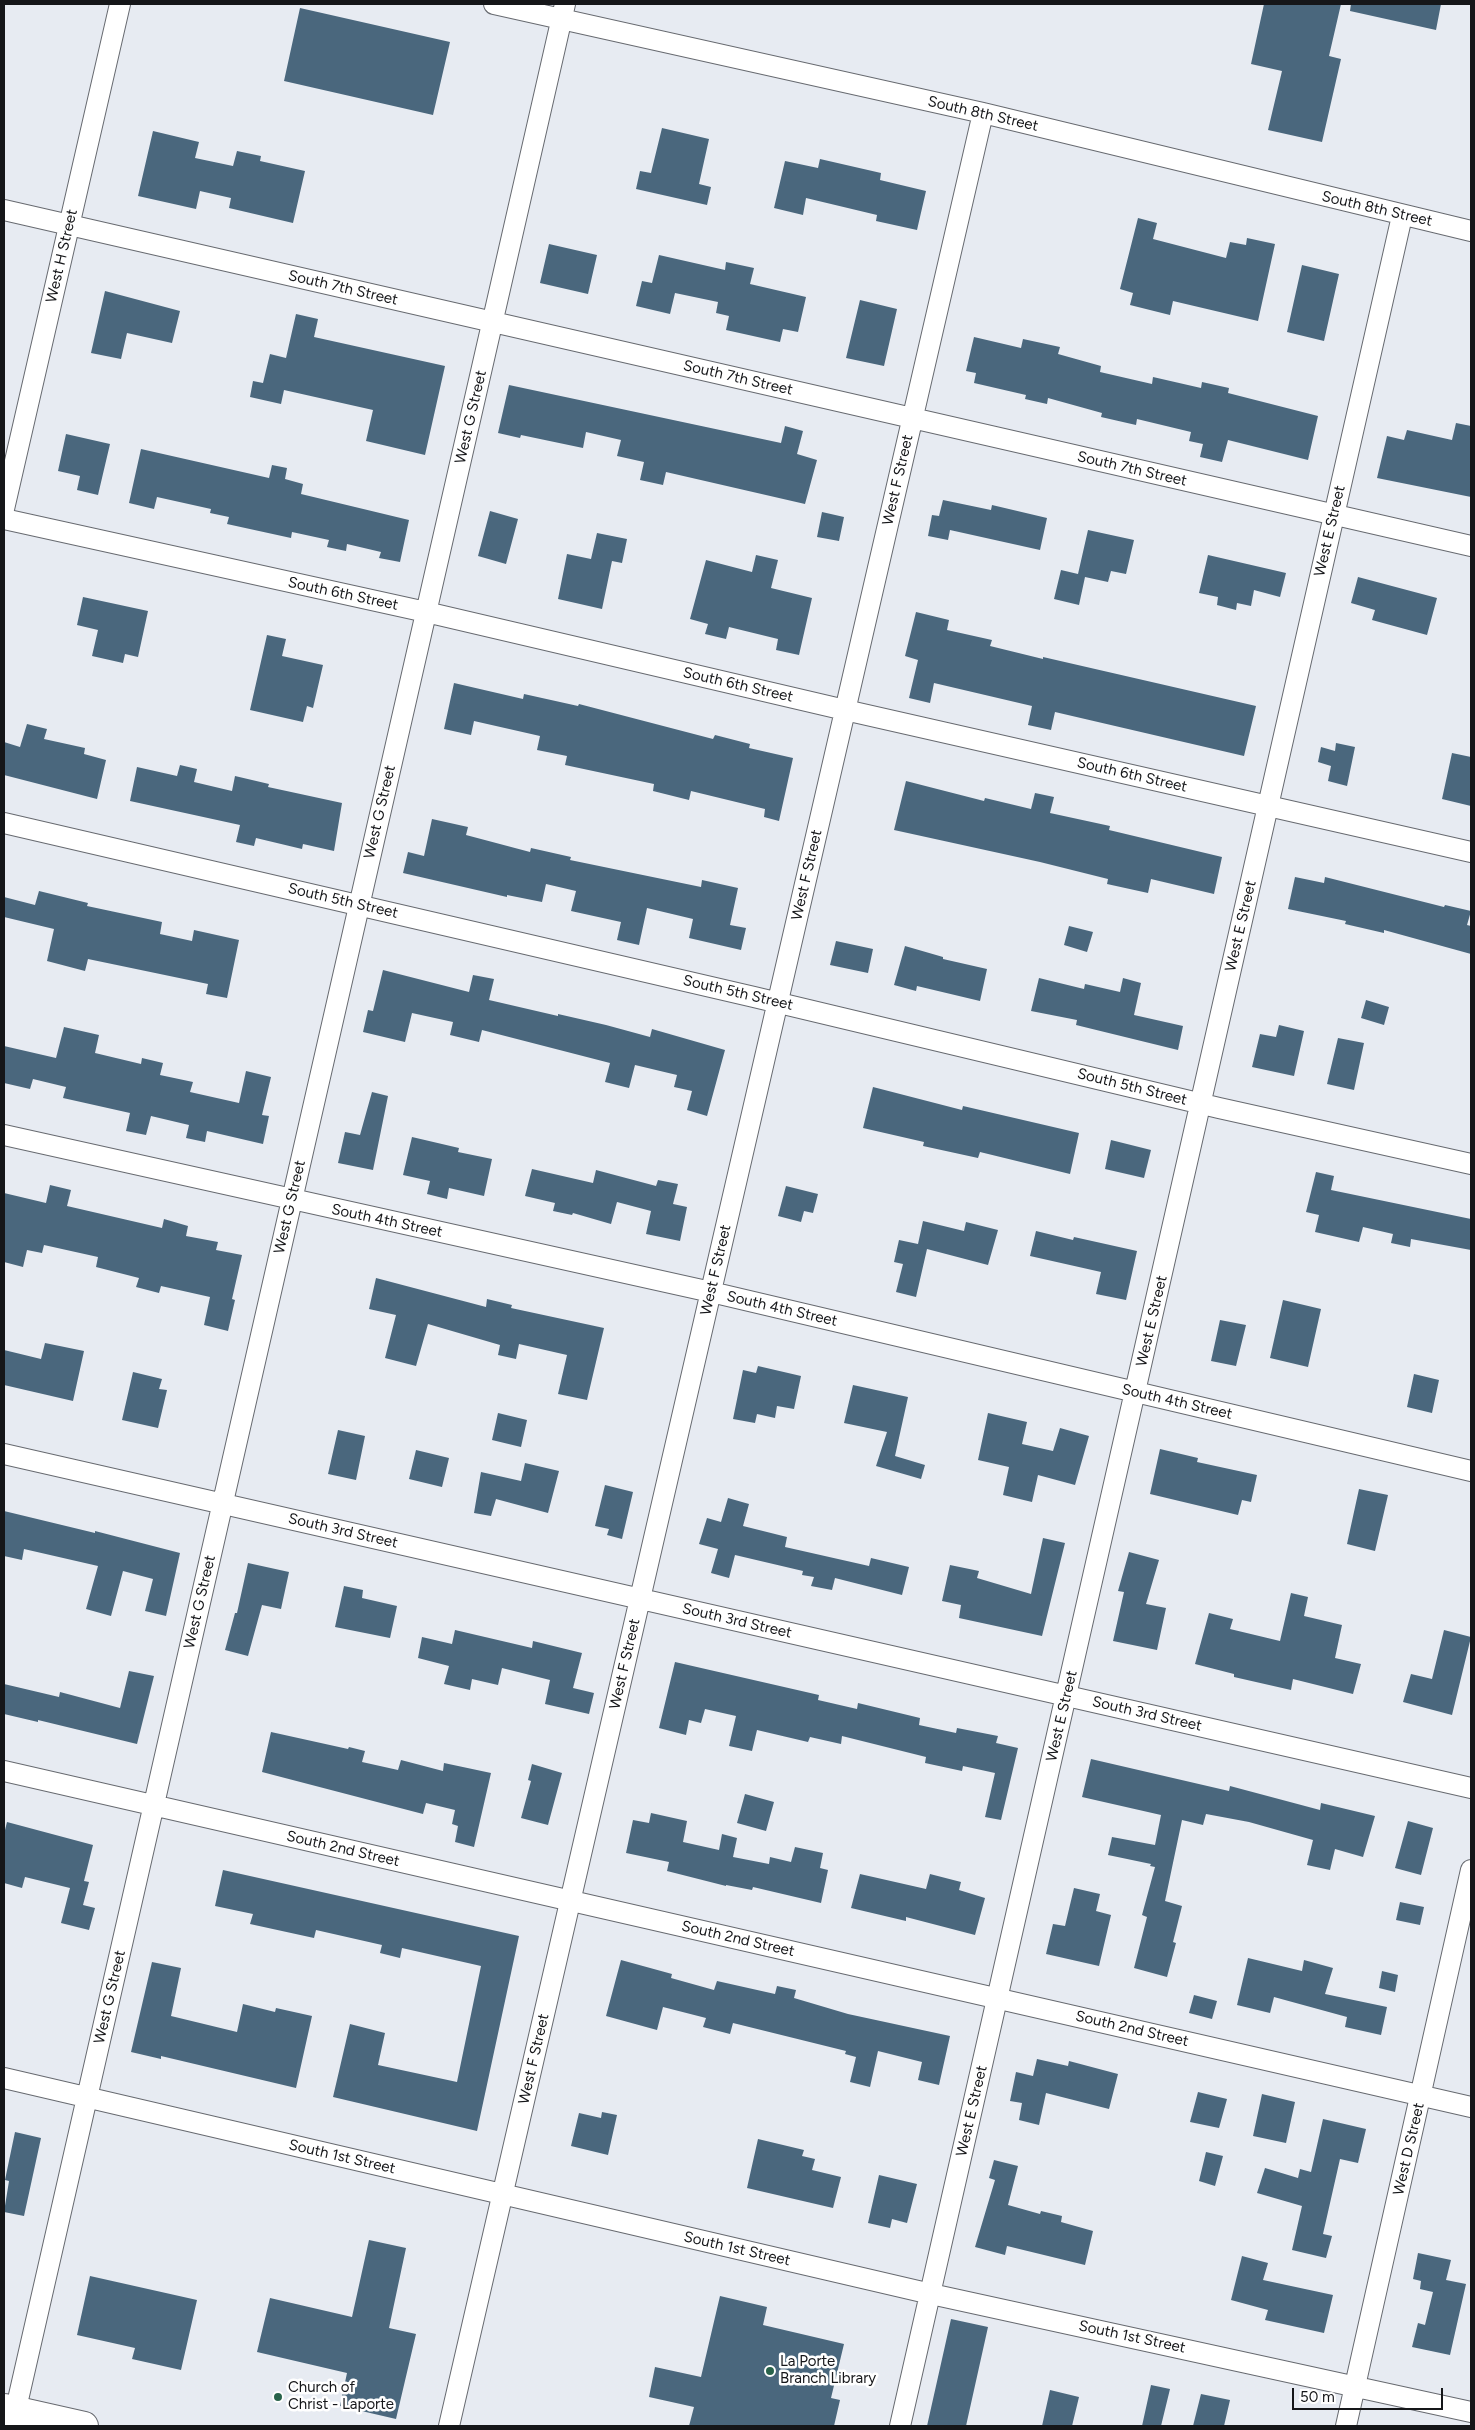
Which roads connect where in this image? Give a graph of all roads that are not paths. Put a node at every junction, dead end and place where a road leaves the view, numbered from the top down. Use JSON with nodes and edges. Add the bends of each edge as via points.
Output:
{"nodes":[{"id":1,"x":120,"y":4,"type":"edge"},
{"id":2,"x":494,"y":4,"type":"edge"},
{"id":3,"x":563,"y":11,"type":"edge"},
{"id":4,"x":983,"y":113,"type":"junction"},
{"id":5,"x":4,"y":210,"type":"edge"},
{"id":6,"x":1402,"y":216,"type":"junction"},
{"id":7,"x":69,"y":226,"type":"junction"},
{"id":8,"x":1471,"y":231,"type":"edge"},
{"id":9,"x":492,"y":322,"type":"junction"},
{"id":10,"x":912,"y":418,"type":"junction"},
{"id":11,"x":4,"y":509,"type":"edge"},
{"id":12,"x":1334,"y":516,"type":"junction"},
{"id":13,"x":4,"y":518,"type":"edge"},
{"id":14,"x":1471,"y":546,"type":"edge"},
{"id":15,"x":426,"y":612,"type":"junction"},
{"id":16,"x":845,"y":710,"type":"junction"},
{"id":17,"x":1268,"y":806,"type":"junction"},
{"id":18,"x":4,"y":823,"type":"edge"},
{"id":19,"x":1471,"y":852,"type":"edge"},
{"id":20,"x":359,"y":904,"type":"junction"},
{"id":21,"x":778,"y":1002,"type":"junction"},
{"id":22,"x":1201,"y":1104,"type":"junction"},
{"id":23,"x":4,"y":1135,"type":"edge"},
{"id":24,"x":1471,"y":1164,"type":"edge"},
{"id":25,"x":292,"y":1200,"type":"junction"},
{"id":26,"x":711,"y":1292,"type":"junction"},
{"id":27,"x":1136,"y":1392,"type":"junction"},
{"id":28,"x":4,"y":1454,"type":"edge"},
{"id":29,"x":1471,"y":1471,"type":"edge"},
{"id":30,"x":223,"y":1503,"type":"junction"},
{"id":31,"x":640,"y":1600,"type":"junction"},
{"id":32,"x":1067,"y":1695,"type":"junction"},
{"id":33,"x":4,"y":1771,"type":"edge"},
{"id":34,"x":1471,"y":1788,"type":"edge"},
{"id":35,"x":154,"y":1805,"type":"junction"},
{"id":36,"x":1471,"y":1870,"type":"edge"},
{"id":37,"x":570,"y":1901,"type":"junction"},
{"id":38,"x":998,"y":1999,"type":"junction"},
{"id":39,"x":4,"y":2078,"type":"edge"},
{"id":40,"x":1421,"y":2096,"type":"junction"},
{"id":41,"x":87,"y":2097,"type":"junction"},
{"id":42,"x":1471,"y":2107,"type":"edge"},
{"id":43,"x":503,"y":2195,"type":"junction"},
{"id":44,"x":931,"y":2294,"type":"junction"},
{"id":45,"x":1356,"y":2386,"type":"junction"},
{"id":46,"x":1471,"y":2412,"type":"edge"},
{"id":47,"x":10,"y":2415,"type":"edge"},
{"id":48,"x":84,"y":2426,"type":"edge"},
{"id":49,"x":449,"y":2426,"type":"edge"},
{"id":50,"x":900,"y":2426,"type":"edge"},
{"id":51,"x":1346,"y":2426,"type":"edge"}],
"edges":[{"from":1,"to":7,"type":"street","name":"West H Street"},
{"from":2,"to":3,"type":"street","name":"South 8th Street"},
{"from":3,"to":4,"type":"street","name":"South 8th Street"},
{"from":3,"to":9,"type":"street","name":"West G Street"},
{"from":4,"to":6,"type":"street","name":"South 8th Street"},
{"from":4,"to":10,"type":"street","name":"West F Street"},
{"from":5,"to":7,"type":"street","name":"South 7th Street"},
{"from":6,"to":8,"type":"street","name":"South 8th Street"},
{"from":6,"to":12,"type":"street","name":"West E Street"},
{"from":7,"to":9,"type":"street","name":"South 7th Street"},
{"from":7,"to":11,"type":"street","name":"West H Street"},
{"from":9,"to":10,"type":"street","name":"South 7th Street"},
{"from":9,"to":15,"type":"street","name":"West G Street"},
{"from":10,"to":12,"type":"street","name":"South 7th Street"},
{"from":10,"to":16,"type":"street","name":"West F Street"},
{"from":12,"to":14,"type":"street","name":"South 7th Street"},
{"from":12,"to":17,"type":"street","name":"West E Street"},
{"from":13,"to":15,"type":"street","name":"South 6th Street"},
{"from":15,"to":16,"type":"street","name":"South 6th Street"},
{"from":15,"to":20,"type":"street","name":"West G Street"},
{"from":16,"to":17,"type":"street","name":"South 6th Street"},
{"from":16,"to":21,"type":"street","name":"West F Street"},
{"from":17,"to":19,"type":"street","name":"South 6th Street"},
{"from":17,"to":22,"type":"street","name":"West E Street"},
{"from":18,"to":20,"type":"street","name":"South 5th Street"},
{"from":20,"to":21,"type":"street","name":"South 5th Street"},
{"from":20,"to":25,"type":"street","name":"West G Street"},
{"from":21,"to":22,"type":"street","name":"South 5th Street"},
{"from":21,"to":26,"type":"street","name":"West F Street"},
{"from":22,"to":24,"type":"street","name":"South 5th Street"},
{"from":22,"to":27,"type":"street","name":"West E Street"},
{"from":23,"to":25,"type":"street","name":"South 4th Street"},
{"from":25,"to":26,"type":"street","name":"South 4th Street"},
{"from":25,"to":30,"type":"street","name":"West G Street"},
{"from":26,"to":27,"type":"street","name":"South 4th Street"},
{"from":26,"to":31,"type":"street","name":"West F Street"},
{"from":27,"to":29,"type":"street","name":"South 4th Street"},
{"from":27,"to":32,"type":"street","name":"West E Street"},
{"from":28,"to":30,"type":"street","name":"South 3rd Street"},
{"from":30,"to":31,"type":"street","name":"South 3rd Street"},
{"from":30,"to":35,"type":"street","name":"West G Street"},
{"from":31,"to":32,"type":"street","name":"South 3rd Street"},
{"from":31,"to":37,"type":"street","name":"West F Street"},
{"from":32,"to":34,"type":"street","name":"South 3rd Street"},
{"from":32,"to":38,"type":"street","name":"West E Street"},
{"from":33,"to":35,"type":"street","name":"South 2nd Street"},
{"from":35,"to":37,"type":"street","name":"South 2nd Street"},
{"from":35,"to":41,"type":"street","name":"West G Street"},
{"from":36,"to":40,"type":"street","name":"West D Street"},
{"from":37,"to":38,"type":"street","name":"South 2nd Street"},
{"from":37,"to":43,"type":"street","name":"West F Street"},
{"from":38,"to":40,"type":"street","name":"South 2nd Street"},
{"from":38,"to":44,"type":"street","name":"West E Street"},
{"from":39,"to":41,"type":"street","name":"South 1st Street"},
{"from":40,"to":42,"type":"street","name":"South 2nd Street"},
{"from":40,"to":45,"type":"street","name":"West D Street"},
{"from":41,"to":43,"type":"street","name":"South 1st Street"},
{"from":41,"to":47,"type":"street","name":"West G Street"},
{"from":43,"to":44,"type":"street","name":"South 1st Street"},
{"from":43,"to":49,"type":"street","name":"West F Street"},
{"from":44,"to":45,"type":"street","name":"South 1st Street"},
{"from":44,"to":50,"type":"street","name":"West E Street"},
{"from":45,"to":46,"type":"street","name":"South 1st Street"},
{"from":45,"to":51,"type":"street","name":"West D Street"},
{"from":47,"to":48,"type":"main road"}]}
